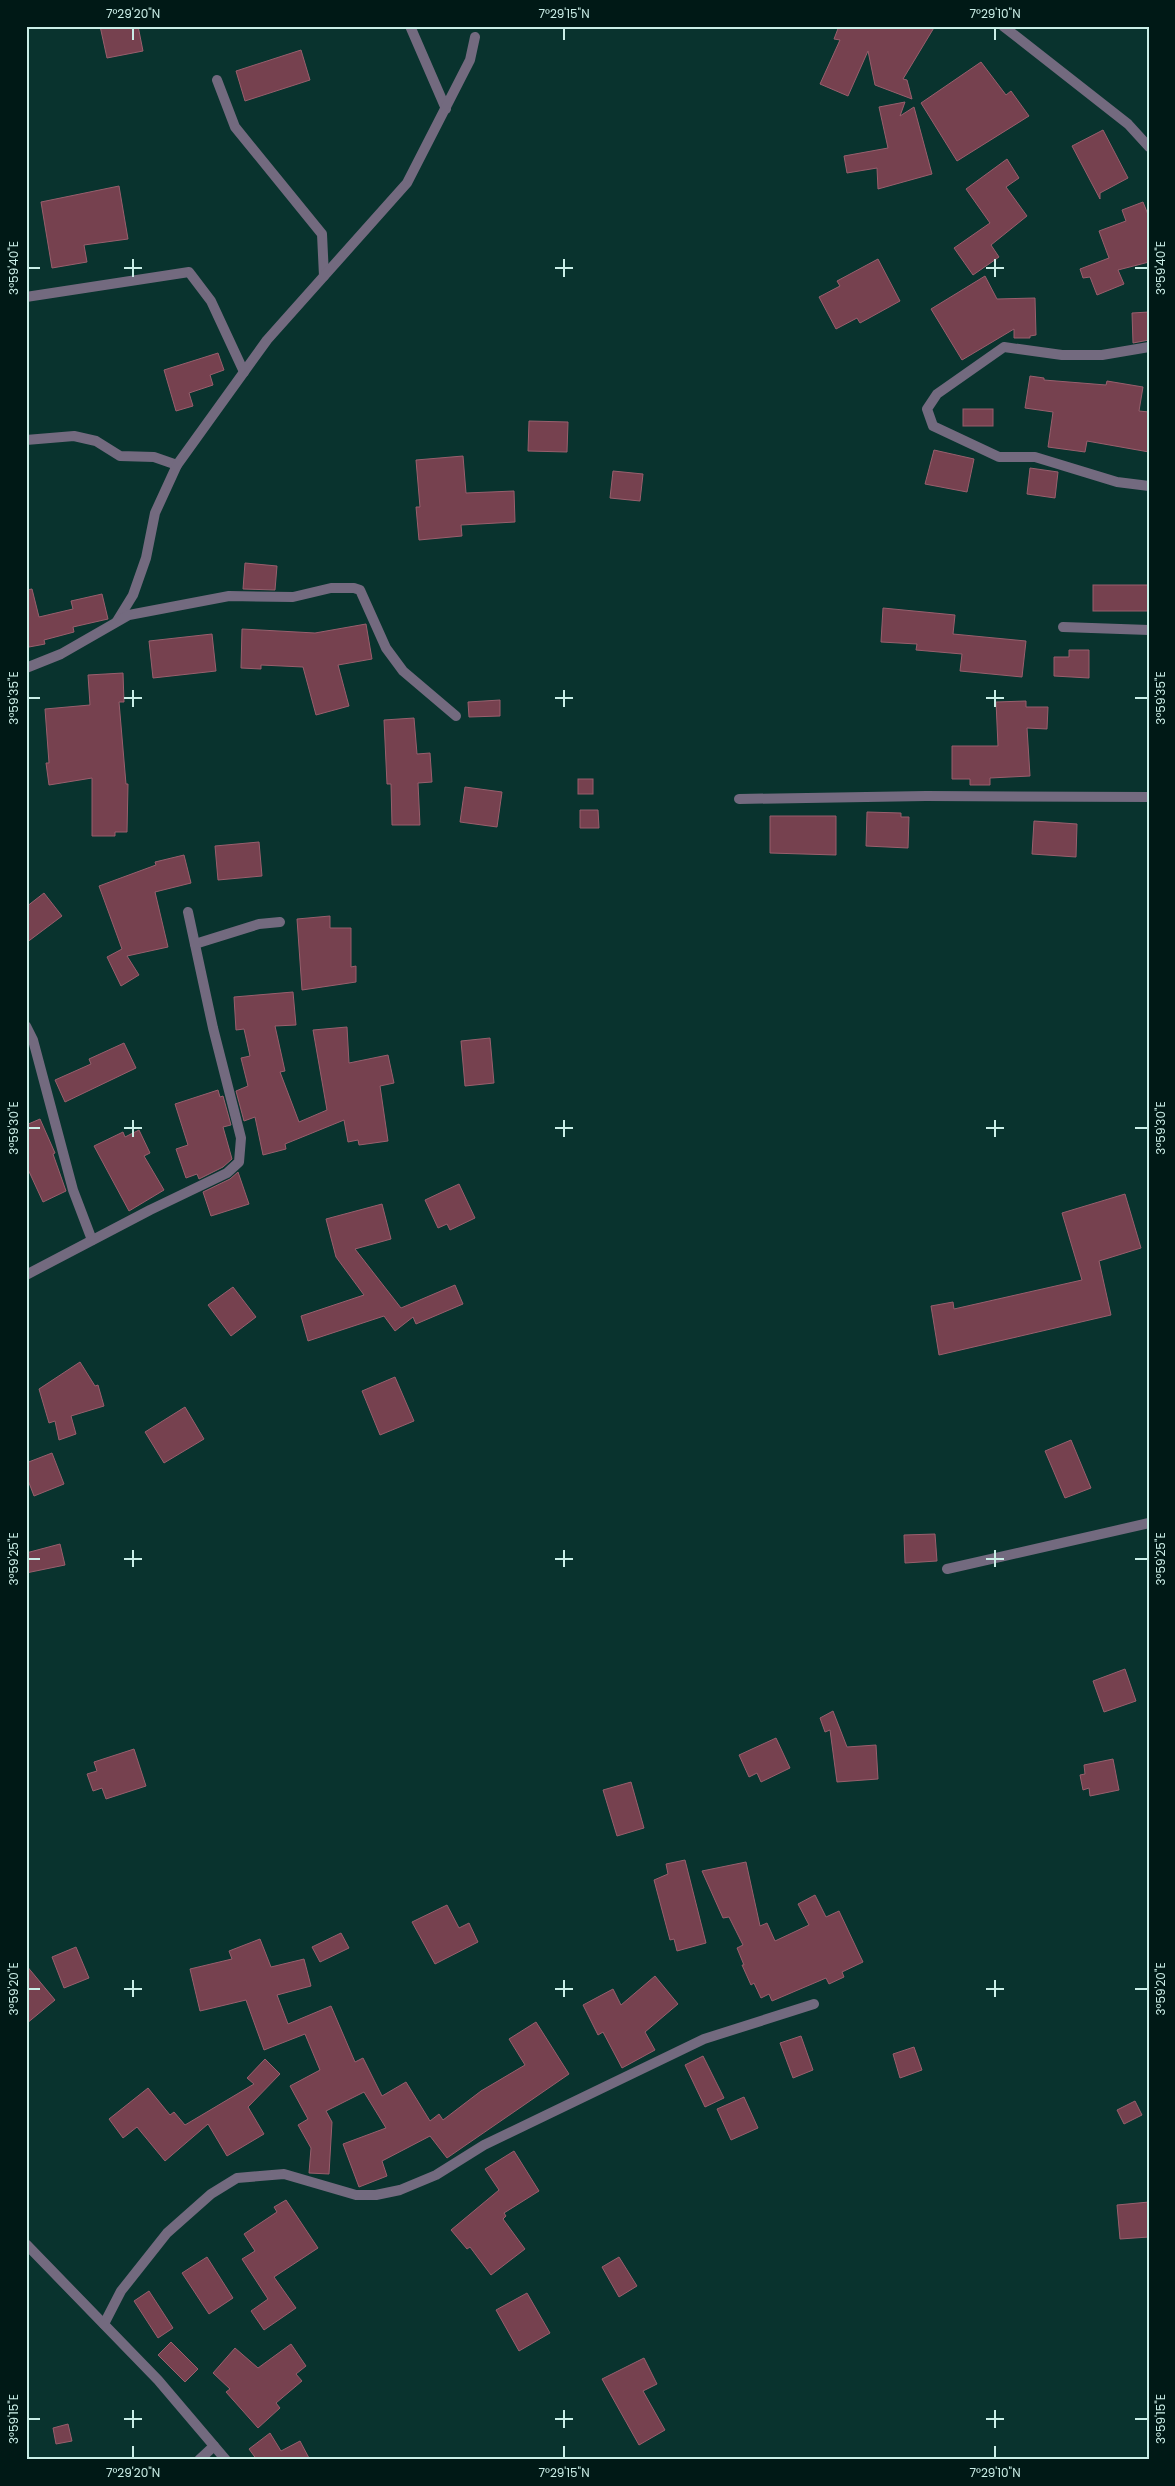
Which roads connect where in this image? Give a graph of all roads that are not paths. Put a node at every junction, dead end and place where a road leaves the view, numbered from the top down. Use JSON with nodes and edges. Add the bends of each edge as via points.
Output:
{"nodes":[{"id":1,"x":410,"y":26,"type":"edge"},
{"id":2,"x":1003,"y":26,"type":"edge"},
{"id":3,"x":475,"y":37,"type":"dead end"},
{"id":4,"x":217,"y":80,"type":"dead end"},
{"id":5,"x":446,"y":108,"type":"junction"},
{"id":6,"x":1149,"y":147,"type":"edge"},
{"id":7,"x":324,"y":276,"type":"junction"},
{"id":8,"x":26,"y":298,"type":"edge"},
{"id":9,"x":1149,"y":347,"type":"edge"},
{"id":10,"x":244,"y":372,"type":"junction"},
{"id":11,"x":26,"y":440,"type":"edge"},
{"id":12,"x":178,"y":465,"type":"junction"},
{"id":13,"x":1149,"y":486,"type":"edge"},
{"id":14,"x":117,"y":621,"type":"junction"},
{"id":15,"x":1063,"y":627,"type":"dead end"},
{"id":16,"x":1149,"y":630,"type":"edge"},
{"id":17,"x":26,"y":668,"type":"edge"},
{"id":18,"x":456,"y":716,"type":"dead end"},
{"id":19,"x":1149,"y":798,"type":"edge"},
{"id":20,"x":740,"y":799,"type":"dead end"},
{"id":21,"x":188,"y":912,"type":"dead end"},
{"id":22,"x":280,"y":922,"type":"dead end"},
{"id":23,"x":195,"y":944,"type":"junction"},
{"id":24,"x":26,"y":1026,"type":"edge"},
{"id":25,"x":92,"y":1240,"type":"junction"},
{"id":26,"x":26,"y":1275,"type":"edge"},
{"id":27,"x":1149,"y":1523,"type":"edge"},
{"id":28,"x":947,"y":1569,"type":"dead end"},
{"id":29,"x":814,"y":2004,"type":"dead end"},
{"id":30,"x":26,"y":2244,"type":"edge"},
{"id":31,"x":104,"y":2324,"type":"junction"},
{"id":32,"x":214,"y":2446,"type":"junction"},
{"id":33,"x":199,"y":2460,"type":"edge"},
{"id":34,"x":226,"y":2460,"type":"edge"}],
"edges":[{"from":1,"to":5,"type":"street"},
{"from":2,"to":6,"type":"street","via":[[1128,124]]},
{"from":3,"to":5,"type":"street","via":[[470,60]]},
{"from":4,"to":7,"type":"street","via":[[235,127],[322,234]]},
{"from":5,"to":7,"type":"street","via":[[407,184]]},
{"from":7,"to":10,"type":"street","via":[[266,340]]},
{"from":8,"to":10,"type":"street","via":[[189,272],[211,301]]},
{"from":9,"to":13,"type":"street","via":[[1102,355],[1062,355],[1004,347],[937,394],[927,409],[933,426],[998,457],[1035,457],[1117,482]]},
{"from":10,"to":12,"type":"street"},
{"from":11,"to":12,"type":"street","via":[[74,436],[96,441],[120,456],[154,457]]},
{"from":12,"to":14,"type":"street","via":[[155,513],[146,558],[133,595]]},
{"from":14,"to":17,"type":"street","via":[[61,654]]},
{"from":14,"to":18,"type":"street","via":[[129,615],[229,596],[293,597],[331,588],[354,588],[360,590],[386,648],[403,671]]},
{"from":15,"to":16,"type":"street"},
{"from":19,"to":20,"type":"street","via":[[926,796]]},
{"from":21,"to":23,"type":"street"},
{"from":22,"to":23,"type":"street","via":[[259,924]]},
{"from":23,"to":25,"type":"street","via":[[212,1028],[241,1138],[239,1162],[227,1173]]},
{"from":24,"to":25,"type":"street","via":[[33,1040],[73,1190]]},
{"from":25,"to":26,"type":"street"},
{"from":27,"to":28,"type":"street"},
{"from":29,"to":31,"type":"street","via":[[704,2039],[484,2145],[436,2175],[400,2190],[356,2195],[284,2174],[237,2178],[211,2194],[167,2233],[121,2291]]},
{"from":30,"to":31,"type":"street"},
{"from":31,"to":32,"type":"street","via":[[158,2380]]},
{"from":32,"to":33,"type":"street"},
{"from":32,"to":34,"type":"street"}]}
